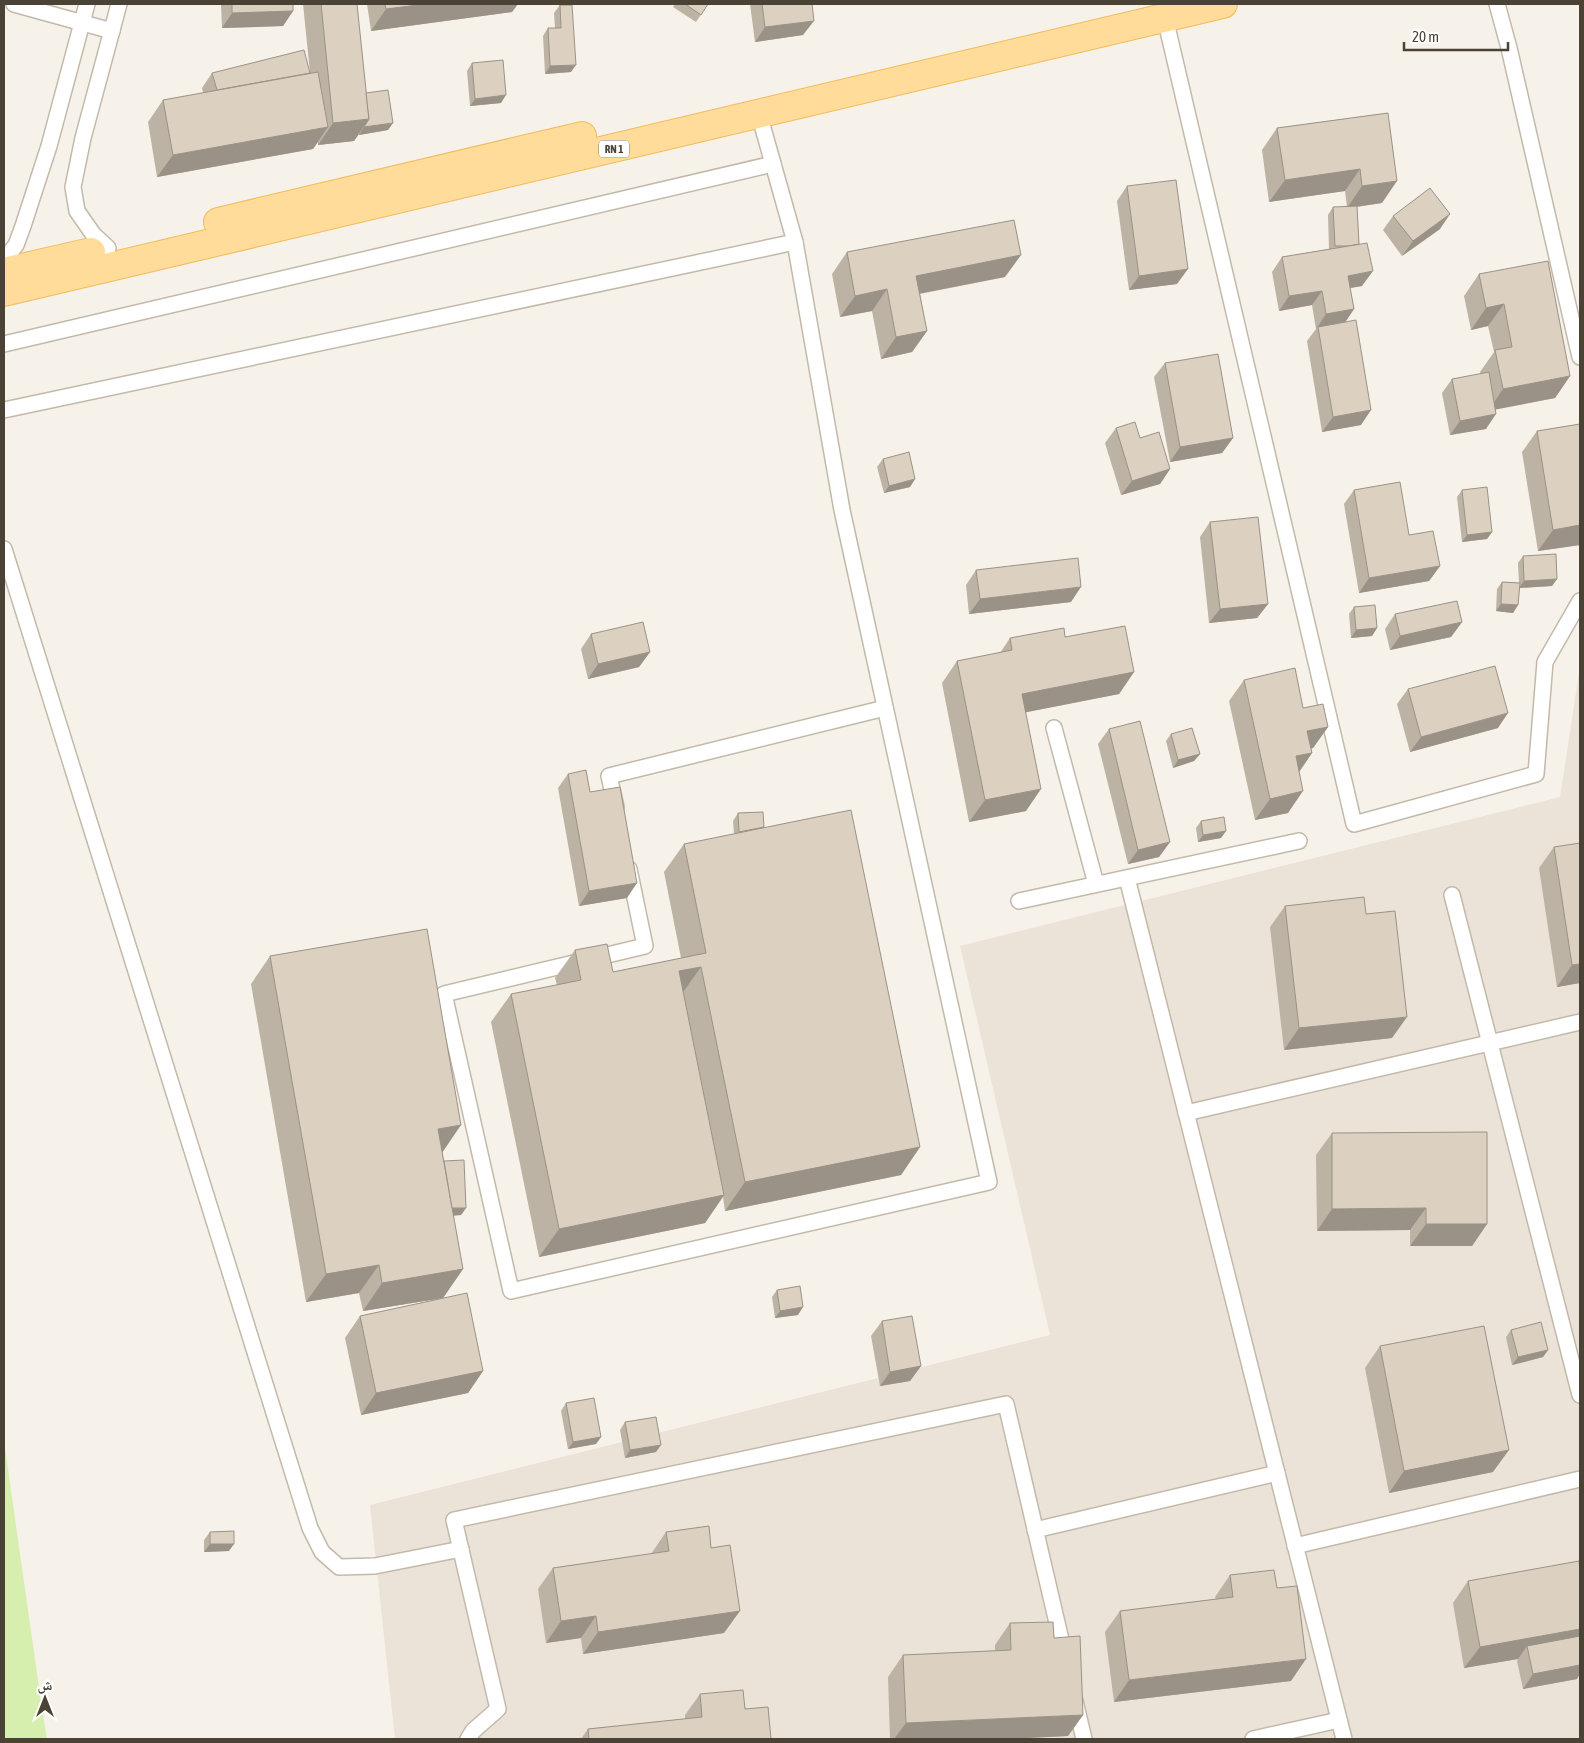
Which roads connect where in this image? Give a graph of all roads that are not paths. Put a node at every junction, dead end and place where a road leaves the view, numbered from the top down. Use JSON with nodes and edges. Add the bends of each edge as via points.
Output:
{"nodes":[{"id":1,"x":14,"y":4,"type":"edge"},
{"id":2,"x":87,"y":4,"type":"edge"},
{"id":3,"x":119,"y":4,"type":"edge"},
{"id":4,"x":1223,"y":4,"type":"edge"},
{"id":5,"x":1497,"y":4,"type":"edge"},
{"id":6,"x":1154,"y":11,"type":"edge"},
{"id":7,"x":82,"y":23,"type":"junction"},
{"id":8,"x":112,"y":31,"type":"junction"},
{"id":9,"x":759,"y":114,"type":"junction"},
{"id":10,"x":773,"y":164,"type":"junction"},
{"id":11,"x":795,"y":242,"type":"junction"},
{"id":12,"x":108,"y":248,"type":"junction"},
{"id":13,"x":4,"y":260,"type":"edge"},
{"id":14,"x":4,"y":272,"type":"edge"},
{"id":15,"x":4,"y":292,"type":"edge"},
{"id":16,"x":4,"y":344,"type":"edge"},
{"id":17,"x":1580,"y":357,"type":"edge"},
{"id":18,"x":4,"y":410,"type":"edge"},
{"id":19,"x":4,"y":550,"type":"edge"},
{"id":20,"x":1580,"y":601,"type":"edge"},
{"id":21,"x":885,"y":708,"type":"junction"},
{"id":22,"x":1054,"y":728,"type":"dead end"},
{"id":23,"x":619,"y":823,"type":"edge"},
{"id":24,"x":1299,"y":841,"type":"dead end"},
{"id":25,"x":625,"y":852,"type":"edge"},
{"id":26,"x":1127,"y":878,"type":"junction"},
{"id":27,"x":1096,"y":884,"type":"junction"},
{"id":28,"x":1452,"y":895,"type":"dead end"},
{"id":29,"x":1019,"y":901,"type":"dead end"},
{"id":30,"x":1580,"y":1022,"type":"edge"},
{"id":31,"x":1490,"y":1043,"type":"junction"},
{"id":32,"x":1186,"y":1113,"type":"junction"},
{"id":33,"x":1580,"y":1395,"type":"edge"},
{"id":34,"x":1277,"y":1473,"type":"junction"},
{"id":35,"x":1580,"y":1479,"type":"edge"},
{"id":36,"x":1035,"y":1530,"type":"junction"},
{"id":37,"x":1295,"y":1546,"type":"junction"},
{"id":38,"x":461,"y":1549,"type":"junction"},
{"id":39,"x":1339,"y":1720,"type":"junction"},
{"id":40,"x":468,"y":1739,"type":"edge"},
{"id":41,"x":1084,"y":1739,"type":"edge"},
{"id":42,"x":1253,"y":1739,"type":"edge"},
{"id":43,"x":1344,"y":1739,"type":"edge"}],
"edges":[{"from":1,"to":7,"type":"lane"},
{"from":2,"to":7,"type":"lane"},
{"from":3,"to":8,"type":"lane"},
{"from":4,"to":6,"type":"main road","number":"RN 1"},
{"from":5,"to":17,"type":"lane"},
{"from":6,"to":9,"type":"main road","number":"RN 1"},
{"from":6,"to":12,"type":"main road","number":"RN 1"},
{"from":6,"to":20,"type":"lane","via":[[1354,824],[1536,774],[1545,662]]},
{"from":7,"to":8,"type":"lane"},
{"from":7,"to":13,"type":"lane","via":[[49,146],[23,226],[16,245]]},
{"from":8,"to":12,"type":"lane","via":[[73,188],[77,212]]},
{"from":9,"to":10,"type":"lane"},
{"from":9,"to":15,"type":"main road","number":"RN 1"},
{"from":10,"to":11,"type":"lane"},
{"from":10,"to":16,"type":"lane"},
{"from":11,"to":18,"type":"lane"},
{"from":11,"to":21,"type":"lane","via":[[842,510]]},
{"from":12,"to":14,"type":"main road","number":"RN 1"},
{"from":19,"to":38,"type":"lane","via":[[310,1528],[322,1552],[338,1567],[376,1566]]},
{"from":21,"to":23,"type":"lane","via":[[609,776]]},
{"from":21,"to":25,"type":"lane","via":[[989,1182],[511,1291],[444,994],[645,946]]},
{"from":22,"to":27,"type":"lane"},
{"from":24,"to":26,"type":"lane"},
{"from":26,"to":27,"type":"lane"},
{"from":26,"to":32,"type":"lane"},
{"from":27,"to":29,"type":"lane"},
{"from":28,"to":31,"type":"lane"},
{"from":30,"to":31,"type":"lane"},
{"from":31,"to":32,"type":"lane"},
{"from":31,"to":33,"type":"lane"},
{"from":32,"to":34,"type":"lane"},
{"from":34,"to":36,"type":"lane"},
{"from":34,"to":37,"type":"lane"},
{"from":35,"to":37,"type":"lane"},
{"from":36,"to":38,"type":"lane","via":[[1006,1404],[454,1520]]},
{"from":36,"to":41,"type":"lane"},
{"from":37,"to":39,"type":"lane"},
{"from":38,"to":40,"type":"lane","via":[[498,1709],[472,1731]]},
{"from":39,"to":42,"type":"lane"},
{"from":39,"to":43,"type":"lane"}]}
